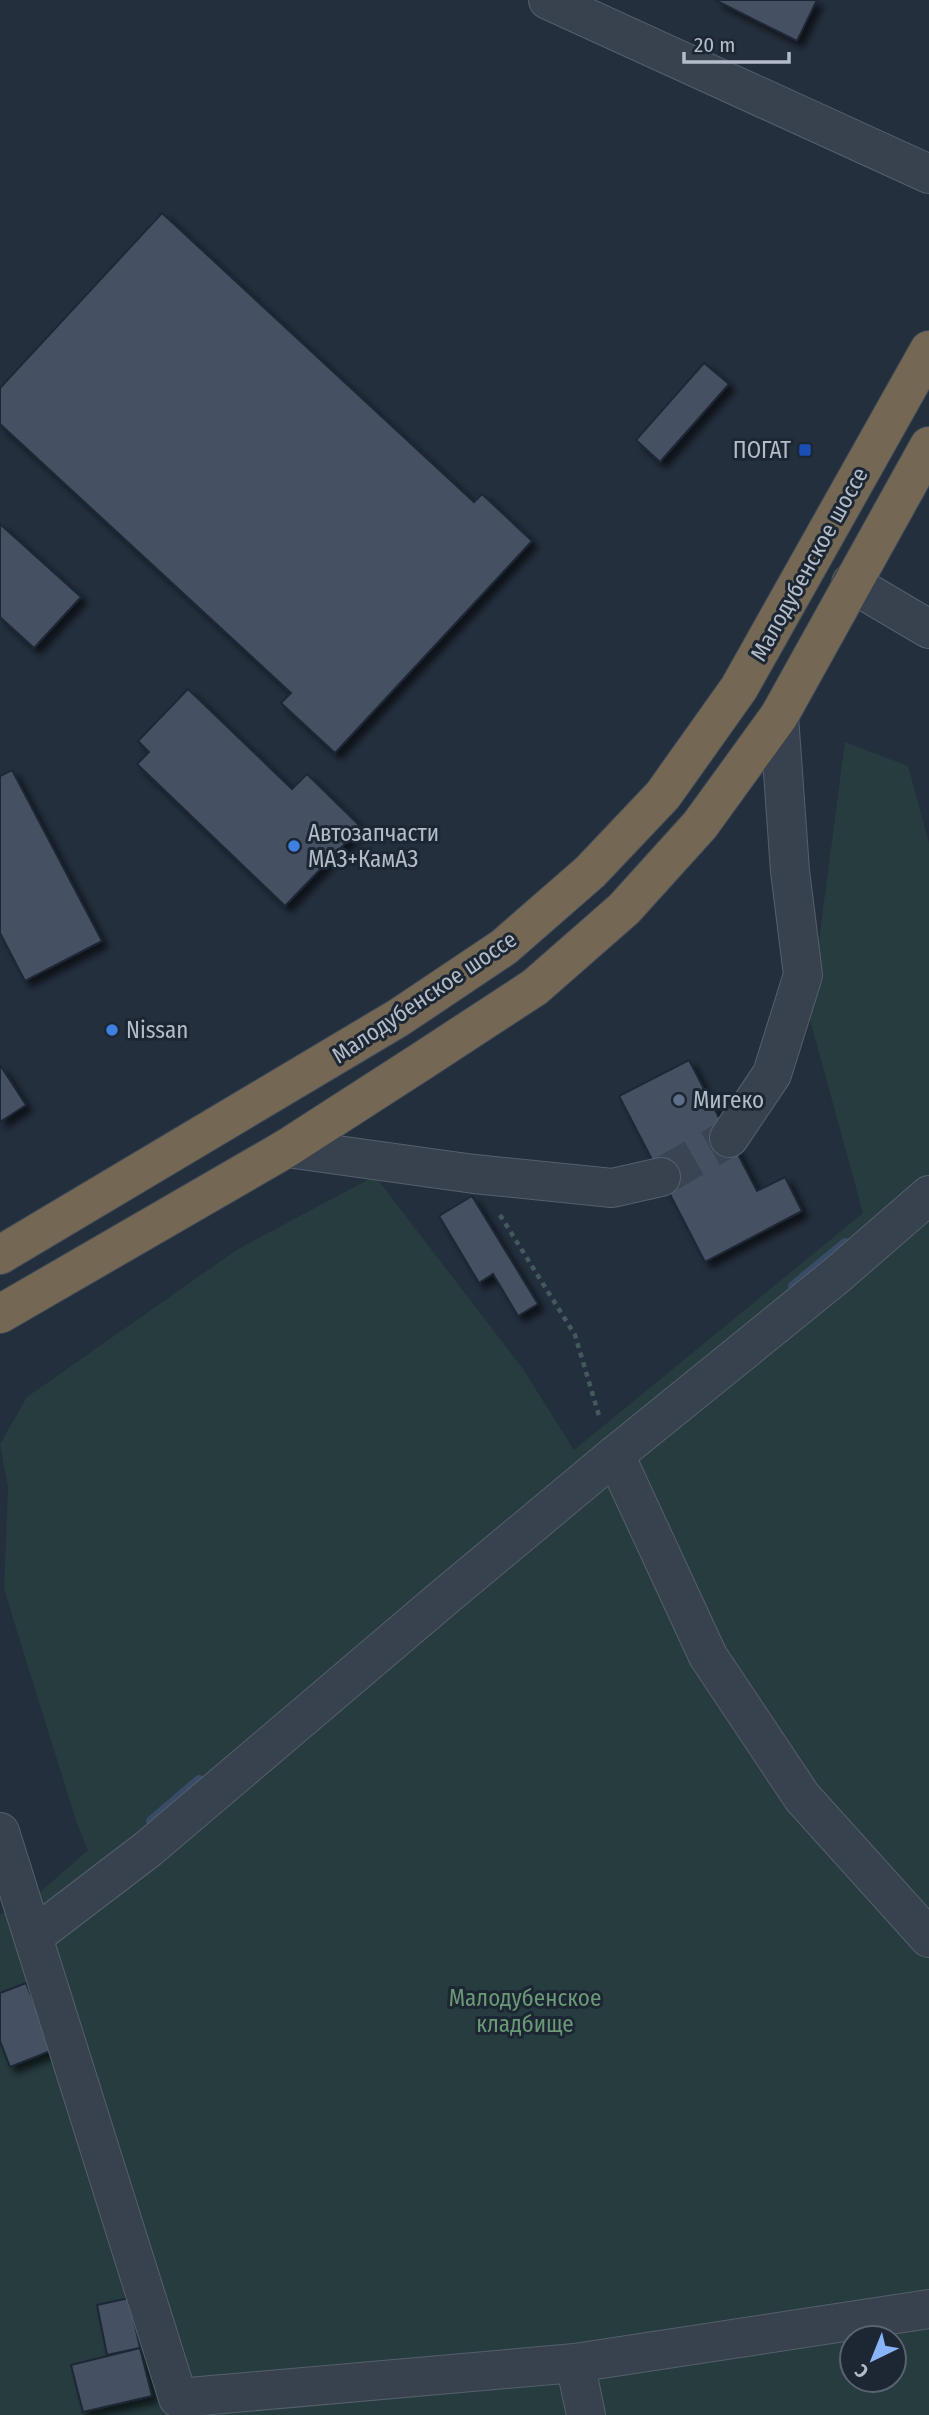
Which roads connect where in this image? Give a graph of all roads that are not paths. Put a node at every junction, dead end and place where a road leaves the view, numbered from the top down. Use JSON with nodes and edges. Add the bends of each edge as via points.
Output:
{"nodes":[{"id":1,"x":548,"y":0,"type":"edge"},
{"id":2,"x":929,"y":174,"type":"edge"},
{"id":3,"x":929,"y":350,"type":"edge"},
{"id":4,"x":929,"y":446,"type":"edge"},
{"id":5,"x":851,"y":583,"type":"junction"},
{"id":6,"x":929,"y":629,"type":"edge"},
{"id":7,"x":779,"y":716,"type":"junction"},
{"id":8,"x":729,"y":1138,"type":"tunnel mouth"},
{"id":9,"x":287,"y":1147,"type":"junction"},
{"id":10,"x":661,"y":1177,"type":"tunnel mouth"},
{"id":11,"x":929,"y":1195,"type":"edge"},
{"id":12,"x":0,"y":1255,"type":"edge"},
{"id":13,"x":0,"y":1314,"type":"edge"},
{"id":14,"x":609,"y":1443,"type":"junction"},
{"id":15,"x":0,"y":1832,"type":"edge"},
{"id":16,"x":34,"y":1936,"type":"junction"},
{"id":17,"x":929,"y":1938,"type":"edge"},
{"id":18,"x":918,"y":2317,"type":"edge"},
{"id":19,"x":575,"y":2362,"type":"junction"},
{"id":20,"x":179,"y":2407,"type":"edge"},
{"id":21,"x":586,"y":2415,"type":"edge"}],
"edges":[{"from":1,"to":2,"type":"lane"},
{"from":3,"to":12,"type":"highway","name":"Малодубенское шоссе","via":[[739,688],[663,794],[590,872],[504,947],[398,1018]]},
{"from":4,"to":5,"type":"highway","name":"Малодубенское шоссе"},
{"from":5,"to":6,"type":"lane"},
{"from":5,"to":7,"type":"highway","name":"Малодубенское шоссе"},
{"from":7,"to":8,"type":"lane","via":[[803,975],[772,1074]]},
{"from":7,"to":9,"type":"highway","name":"Малодубенское шоссе","via":[[700,825],[624,909],[535,987]]},
{"from":9,"to":10,"type":"lane","via":[[612,1188]]},
{"from":9,"to":13,"type":"highway","name":"Малодубенское шоссе"},
{"from":11,"to":14,"type":"lane","via":[[838,1275]]},
{"from":14,"to":16,"type":"lane","via":[[149,1849]]},
{"from":14,"to":17,"type":"lane","via":[[708,1656],[802,1797]]},
{"from":15,"to":16,"type":"lane"},
{"from":16,"to":20,"type":"lane"},
{"from":18,"to":19,"type":"lane"},
{"from":19,"to":20,"type":"lane"},
{"from":19,"to":21,"type":"lane"}]}
